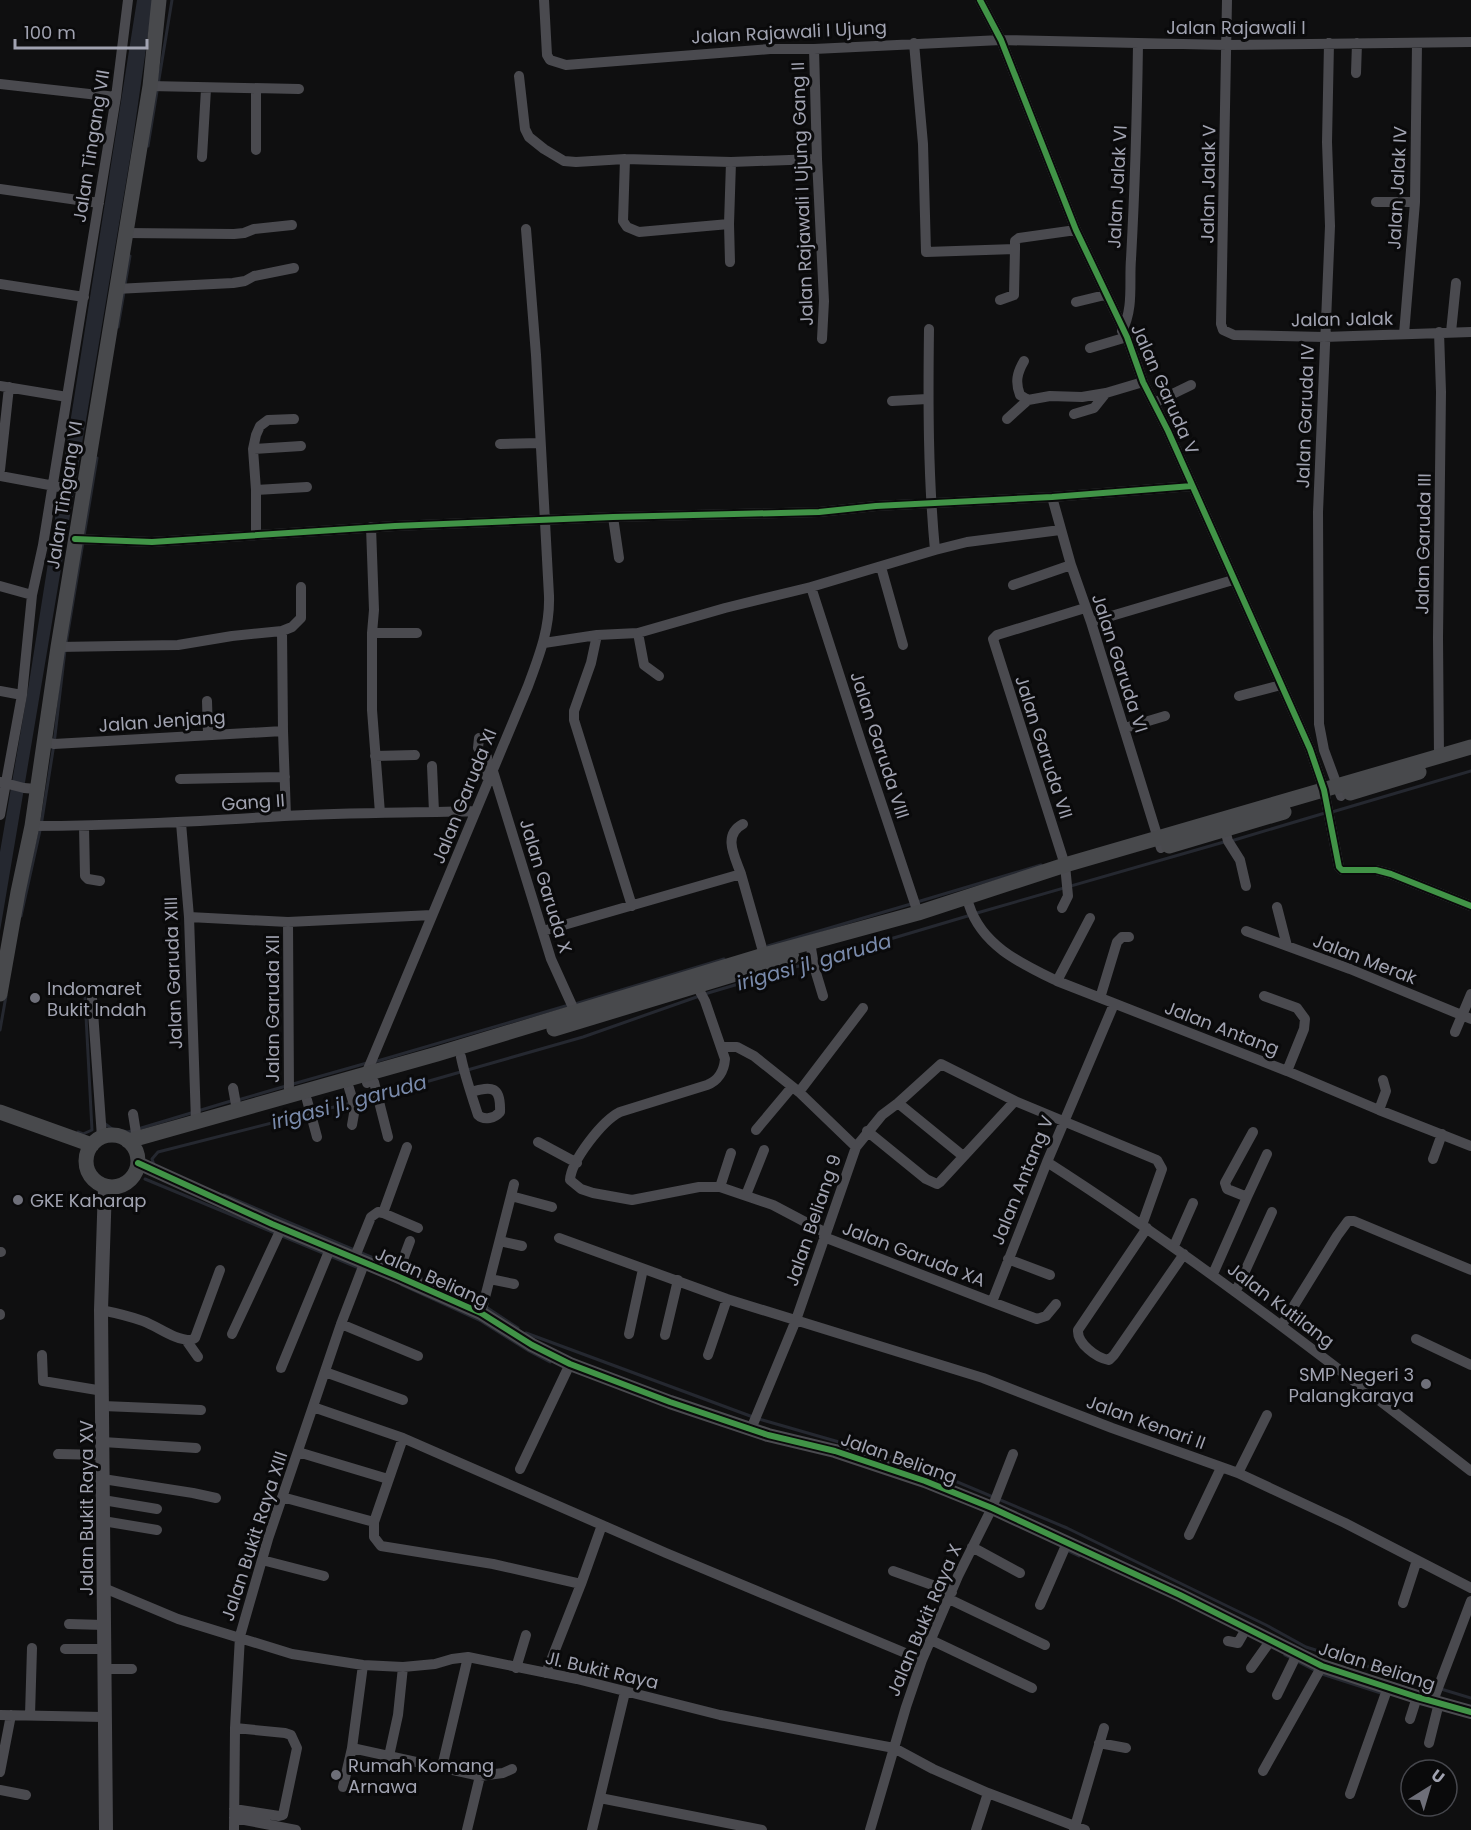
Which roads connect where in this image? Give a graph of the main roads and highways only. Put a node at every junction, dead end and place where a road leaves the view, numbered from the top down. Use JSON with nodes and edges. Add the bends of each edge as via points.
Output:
{"nodes":[{"id":1,"x":159,"y":0,"type":"edge"},
{"id":2,"x":1471,"y":747,"type":"edge"},
{"id":3,"x":1471,"y":757,"type":"edge"},
{"id":4,"x":1385,"y":777,"type":"junction"},
{"id":5,"x":1330,"y":800,"type":"junction"},
{"id":6,"x":1160,"y":843,"type":"junction"},
{"id":7,"x":1067,"y":880,"type":"junction"},
{"id":8,"x":812,"y":955,"type":"junction"},
{"id":9,"x":0,"y":994,"type":"edge"},
{"id":10,"x":438,"y":1058,"type":"junction"},
{"id":11,"x":372,"y":1086,"type":"junction"},
{"id":12,"x":0,"y":1113,"type":"edge"},
{"id":13,"x":97,"y":1141,"type":"junction"},
{"id":14,"x":134,"y":1148,"type":"junction"}],
"edges":[{"from":1,"to":9,"type":"main road","name":"Jalan Tingang VI","via":[[150,86],[79,489],[70,580],[44,741],[30,788],[32,826]]},
{"from":2,"to":4,"type":"main road"},
{"from":3,"to":4,"type":"main road"},
{"from":4,"to":5,"type":"main road"},
{"from":5,"to":6,"type":"main road"},
{"from":5,"to":6,"type":"main road","via":[[1228,839]]},
{"from":6,"to":7,"type":"main road"},
{"from":7,"to":8,"type":"main road","via":[[972,912]]},
{"from":7,"to":8,"type":"main road","via":[[918,913]]},
{"from":8,"to":10,"type":"main road","via":[[764,955]]},
{"from":8,"to":10,"type":"main road","via":[[701,994],[463,1066]]},
{"from":10,"to":11,"type":"main road"},
{"from":11,"to":14,"type":"main road","via":[[352,1098],[310,1110]]},
{"from":11,"to":14,"type":"main road","via":[[289,1095],[196,1122]]},
{"from":12,"to":13,"type":"main road"},
{"from":13,"to":14,"type":"main road","via":[[118,1136]]},
{"from":13,"to":14,"type":"main road","via":[[87,1155],[87,1166],[91,1176],[105,1186],[127,1183],[136,1172]]}]}
